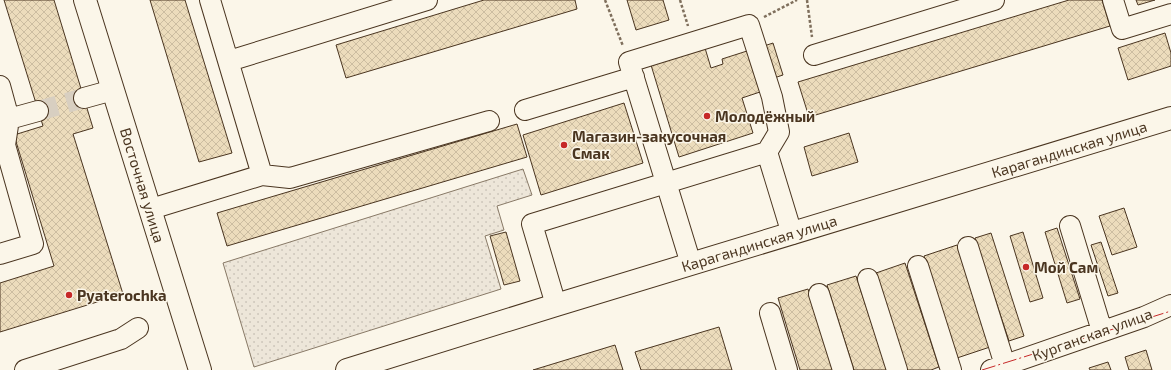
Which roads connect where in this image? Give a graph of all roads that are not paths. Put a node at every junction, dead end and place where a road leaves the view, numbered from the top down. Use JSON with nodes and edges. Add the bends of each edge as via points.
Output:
{"nodes":[{"id":1,"x":85,"y":0,"type":"edge"},
{"id":2,"x":210,"y":0,"type":"edge"},
{"id":3,"x":427,"y":0,"type":"edge"},
{"id":4,"x":994,"y":0,"type":"edge"},
{"id":5,"x":1113,"y":0,"type":"edge"},
{"id":6,"x":1171,"y":14,"type":"edge"},
{"id":7,"x":814,"y":55,"type":"road end"},
{"id":8,"x":229,"y":61,"type":"junction"},
{"id":9,"x":631,"y":69,"type":"junction"},
{"id":10,"x":0,"y":86,"type":"edge"},
{"id":11,"x":113,"y":90,"type":"junction"},
{"id":12,"x":84,"y":98,"type":"tunnel mouth"},
{"id":13,"x":525,"y":110,"type":"dead end"},
{"id":14,"x":38,"y":111,"type":"tunnel mouth"},
{"id":15,"x":1171,"y":118,"type":"edge"},
{"id":16,"x":4,"y":120,"type":"edge"},
{"id":17,"x":489,"y":121,"type":"dead end"},
{"id":18,"x":767,"y":152,"type":"junction"},
{"id":19,"x":262,"y":175,"type":"junction"},
{"id":20,"x":666,"y":183,"type":"junction"},
{"id":21,"x":151,"y":210,"type":"junction"},
{"id":22,"x":1070,"y":226,"type":"dead end"},
{"id":23,"x":792,"y":234,"type":"junction"},
{"id":24,"x":968,"y":248,"type":"dead end"},
{"id":25,"x":0,"y":254,"type":"edge"},
{"id":26,"x":691,"y":264,"type":"junction"},
{"id":27,"x":918,"y":266,"type":"dead end"},
{"id":28,"x":868,"y":279,"type":"dead end"},
{"id":29,"x":819,"y":294,"type":"dead end"},
{"id":30,"x":556,"y":305,"type":"junction"},
{"id":31,"x":1171,"y":305,"type":"edge"},
{"id":32,"x":770,"y":312,"type":"dead end"},
{"id":33,"x":138,"y":328,"type":"dead end"},
{"id":34,"x":1102,"y":331,"type":"junction"},
{"id":35,"x":998,"y":368,"type":"edge"},
{"id":36,"x":25,"y":370,"type":"edge"},
{"id":37,"x":200,"y":370,"type":"edge"},
{"id":38,"x":347,"y":370,"type":"edge"},
{"id":39,"x":787,"y":370,"type":"edge"},
{"id":40,"x":843,"y":370,"type":"edge"},
{"id":41,"x":897,"y":370,"type":"edge"},
{"id":42,"x":951,"y":370,"type":"edge"}],
"edges":[{"from":1,"to":11,"type":"main road","name":"Восточная улица"},
{"from":2,"to":8,"type":"street"},
{"from":3,"to":8,"type":"street"},
{"from":4,"to":7,"type":"street"},
{"from":5,"to":6,"type":"street","via":[[1122,29]]},
{"from":8,"to":19,"type":"street"},
{"from":9,"to":13,"type":"street"},
{"from":9,"to":18,"type":"street","via":[[693,42],[749,25],[772,97],[779,132]]},
{"from":9,"to":20,"type":"street"},
{"from":10,"to":16,"type":"street"},
{"from":11,"to":12,"type":"street"},
{"from":11,"to":21,"type":"main road","name":"Восточная улица"},
{"from":14,"to":16,"type":"street"},
{"from":15,"to":23,"type":"main road","name":"Карагандинская улица"},
{"from":16,"to":25,"type":"street","via":[[5,145],[33,244]]},
{"from":17,"to":19,"type":"street","via":[[290,178]]},
{"from":18,"to":20,"type":"street"},
{"from":18,"to":23,"type":"street"},
{"from":19,"to":21,"type":"street"},
{"from":20,"to":26,"type":"street"},
{"from":20,"to":30,"type":"street","via":[[532,224]]},
{"from":21,"to":37,"type":"main road","name":"Восточная улица"},
{"from":22,"to":34,"type":"street"},
{"from":23,"to":26,"type":"main road","name":"Карагандинская улица"},
{"from":24,"to":35,"type":"street"},
{"from":26,"to":30,"type":"main road","name":"Карагандинская улица"},
{"from":27,"to":42,"type":"street"},
{"from":28,"to":41,"type":"street"},
{"from":29,"to":40,"type":"street"},
{"from":30,"to":38,"type":"main road","name":"Карагандинская улица"},
{"from":31,"to":34,"type":"street","name":"Курганская улица"},
{"from":32,"to":39,"type":"street"},
{"from":33,"to":36,"type":"street","via":[[121,339]]},
{"from":34,"to":35,"type":"street","name":"Курганская улица"}]}
